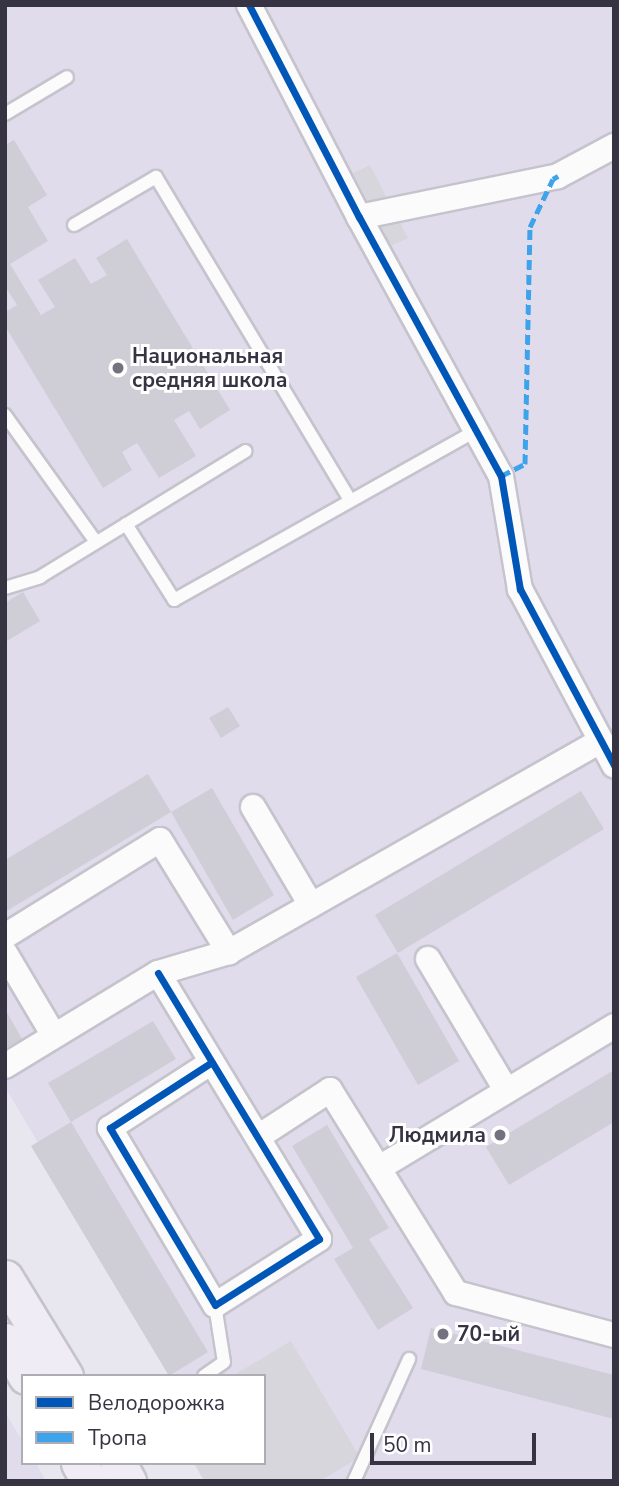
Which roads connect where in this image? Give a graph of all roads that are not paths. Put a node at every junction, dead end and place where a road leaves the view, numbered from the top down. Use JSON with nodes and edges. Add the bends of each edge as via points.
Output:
{"nodes":[{"id":1,"x":248,"y":5,"type":"edge"},
{"id":2,"x":67,"y":77,"type":"dead end"},
{"id":3,"x":5,"y":114,"type":"edge"},
{"id":4,"x":614,"y":146,"type":"edge"},
{"id":5,"x":359,"y":217,"type":"junction"},
{"id":6,"x":74,"y":225,"type":"dead end"},
{"id":7,"x":5,"y":415,"type":"edge"},
{"id":8,"x":475,"y":431,"type":"junction"},
{"id":9,"x":246,"y":451,"type":"dead end"},
{"id":10,"x":350,"y":500,"type":"junction"},
{"id":11,"x":126,"y":524,"type":"junction"},
{"id":12,"x":96,"y":542,"type":"junction"},
{"id":13,"x":5,"y":588,"type":"edge"},
{"id":14,"x":600,"y":741,"type":"junction"},
{"id":15,"x":614,"y":765,"type":"edge"},
{"id":16,"x":253,"y":807,"type":"dead end"},
{"id":17,"x":310,"y":905,"type":"junction"},
{"id":18,"x":5,"y":936,"type":"edge"},
{"id":19,"x":229,"y":952,"type":"junction"},
{"id":20,"x":5,"y":953,"type":"edge"},
{"id":21,"x":428,"y":959,"type":"dead end"},
{"id":22,"x":158,"y":973,"type":"junction"},
{"id":23,"x":614,"y":1026,"type":"edge"},
{"id":24,"x":54,"y":1036,"type":"junction"},
{"id":25,"x":212,"y":1062,"type":"junction"},
{"id":26,"x":5,"y":1066,"type":"edge"},
{"id":27,"x":506,"y":1090,"type":"junction"},
{"id":28,"x":258,"y":1137,"type":"junction"},
{"id":29,"x":379,"y":1168,"type":"junction"},
{"id":30,"x":5,"y":1278,"type":"edge"},
{"id":31,"x":215,"y":1306,"type":"junction"},
{"id":32,"x":614,"y":1335,"type":"edge"},
{"id":33,"x":5,"y":1340,"type":"edge"},
{"id":34,"x":410,"y":1359,"type":"dead end"},
{"id":35,"x":25,"y":1374,"type":"edge"},
{"id":36,"x":64,"y":1374,"type":"edge"},
{"id":37,"x":207,"y":1374,"type":"edge"},
{"id":38,"x":80,"y":1465,"type":"edge"},
{"id":39,"x":119,"y":1465,"type":"edge"},
{"id":40,"x":89,"y":1481,"type":"edge"},
{"id":41,"x":128,"y":1481,"type":"edge"},
{"id":42,"x":354,"y":1481,"type":"edge"}],
"edges":[{"from":1,"to":5,"type":"street"},
{"from":2,"to":3,"type":"lane"},
{"from":4,"to":5,"type":"street","via":[[558,176]]},
{"from":5,"to":8,"type":"street"},
{"from":6,"to":10,"type":"lane","via":[[156,177]]},
{"from":7,"to":12,"type":"lane"},
{"from":8,"to":10,"type":"lane"},
{"from":8,"to":14,"type":"street","via":[[501,476],[520,589]]},
{"from":9,"to":11,"type":"lane"},
{"from":10,"to":11,"type":"lane","via":[[174,600]]},
{"from":11,"to":12,"type":"lane"},
{"from":12,"to":13,"type":"lane","via":[[40,577]]},
{"from":14,"to":15,"type":"street"},
{"from":14,"to":17,"type":"street"},
{"from":16,"to":17,"type":"street"},
{"from":17,"to":19,"type":"street"},
{"from":18,"to":19,"type":"street","via":[[160,840]]},
{"from":19,"to":22,"type":"street"},
{"from":20,"to":24,"type":"street"},
{"from":21,"to":27,"type":"street"},
{"from":22,"to":24,"type":"street"},
{"from":22,"to":25,"type":"street"},
{"from":23,"to":27,"type":"street"},
{"from":24,"to":26,"type":"street"},
{"from":25,"to":28,"type":"street"},
{"from":25,"to":31,"type":"street","via":[[110,1128]]},
{"from":27,"to":29,"type":"street"},
{"from":28,"to":29,"type":"street","via":[[330,1090]]},
{"from":28,"to":31,"type":"street","via":[[319,1239]]},
{"from":29,"to":32,"type":"street","via":[[456,1293]]},
{"from":30,"to":36,"type":"main road"},
{"from":31,"to":37,"type":"lane","via":[[224,1362]]},
{"from":33,"to":35,"type":"main road"},
{"from":34,"to":42,"type":"lane"},
{"from":38,"to":40,"type":"main road"},
{"from":39,"to":41,"type":"main road"}]}
